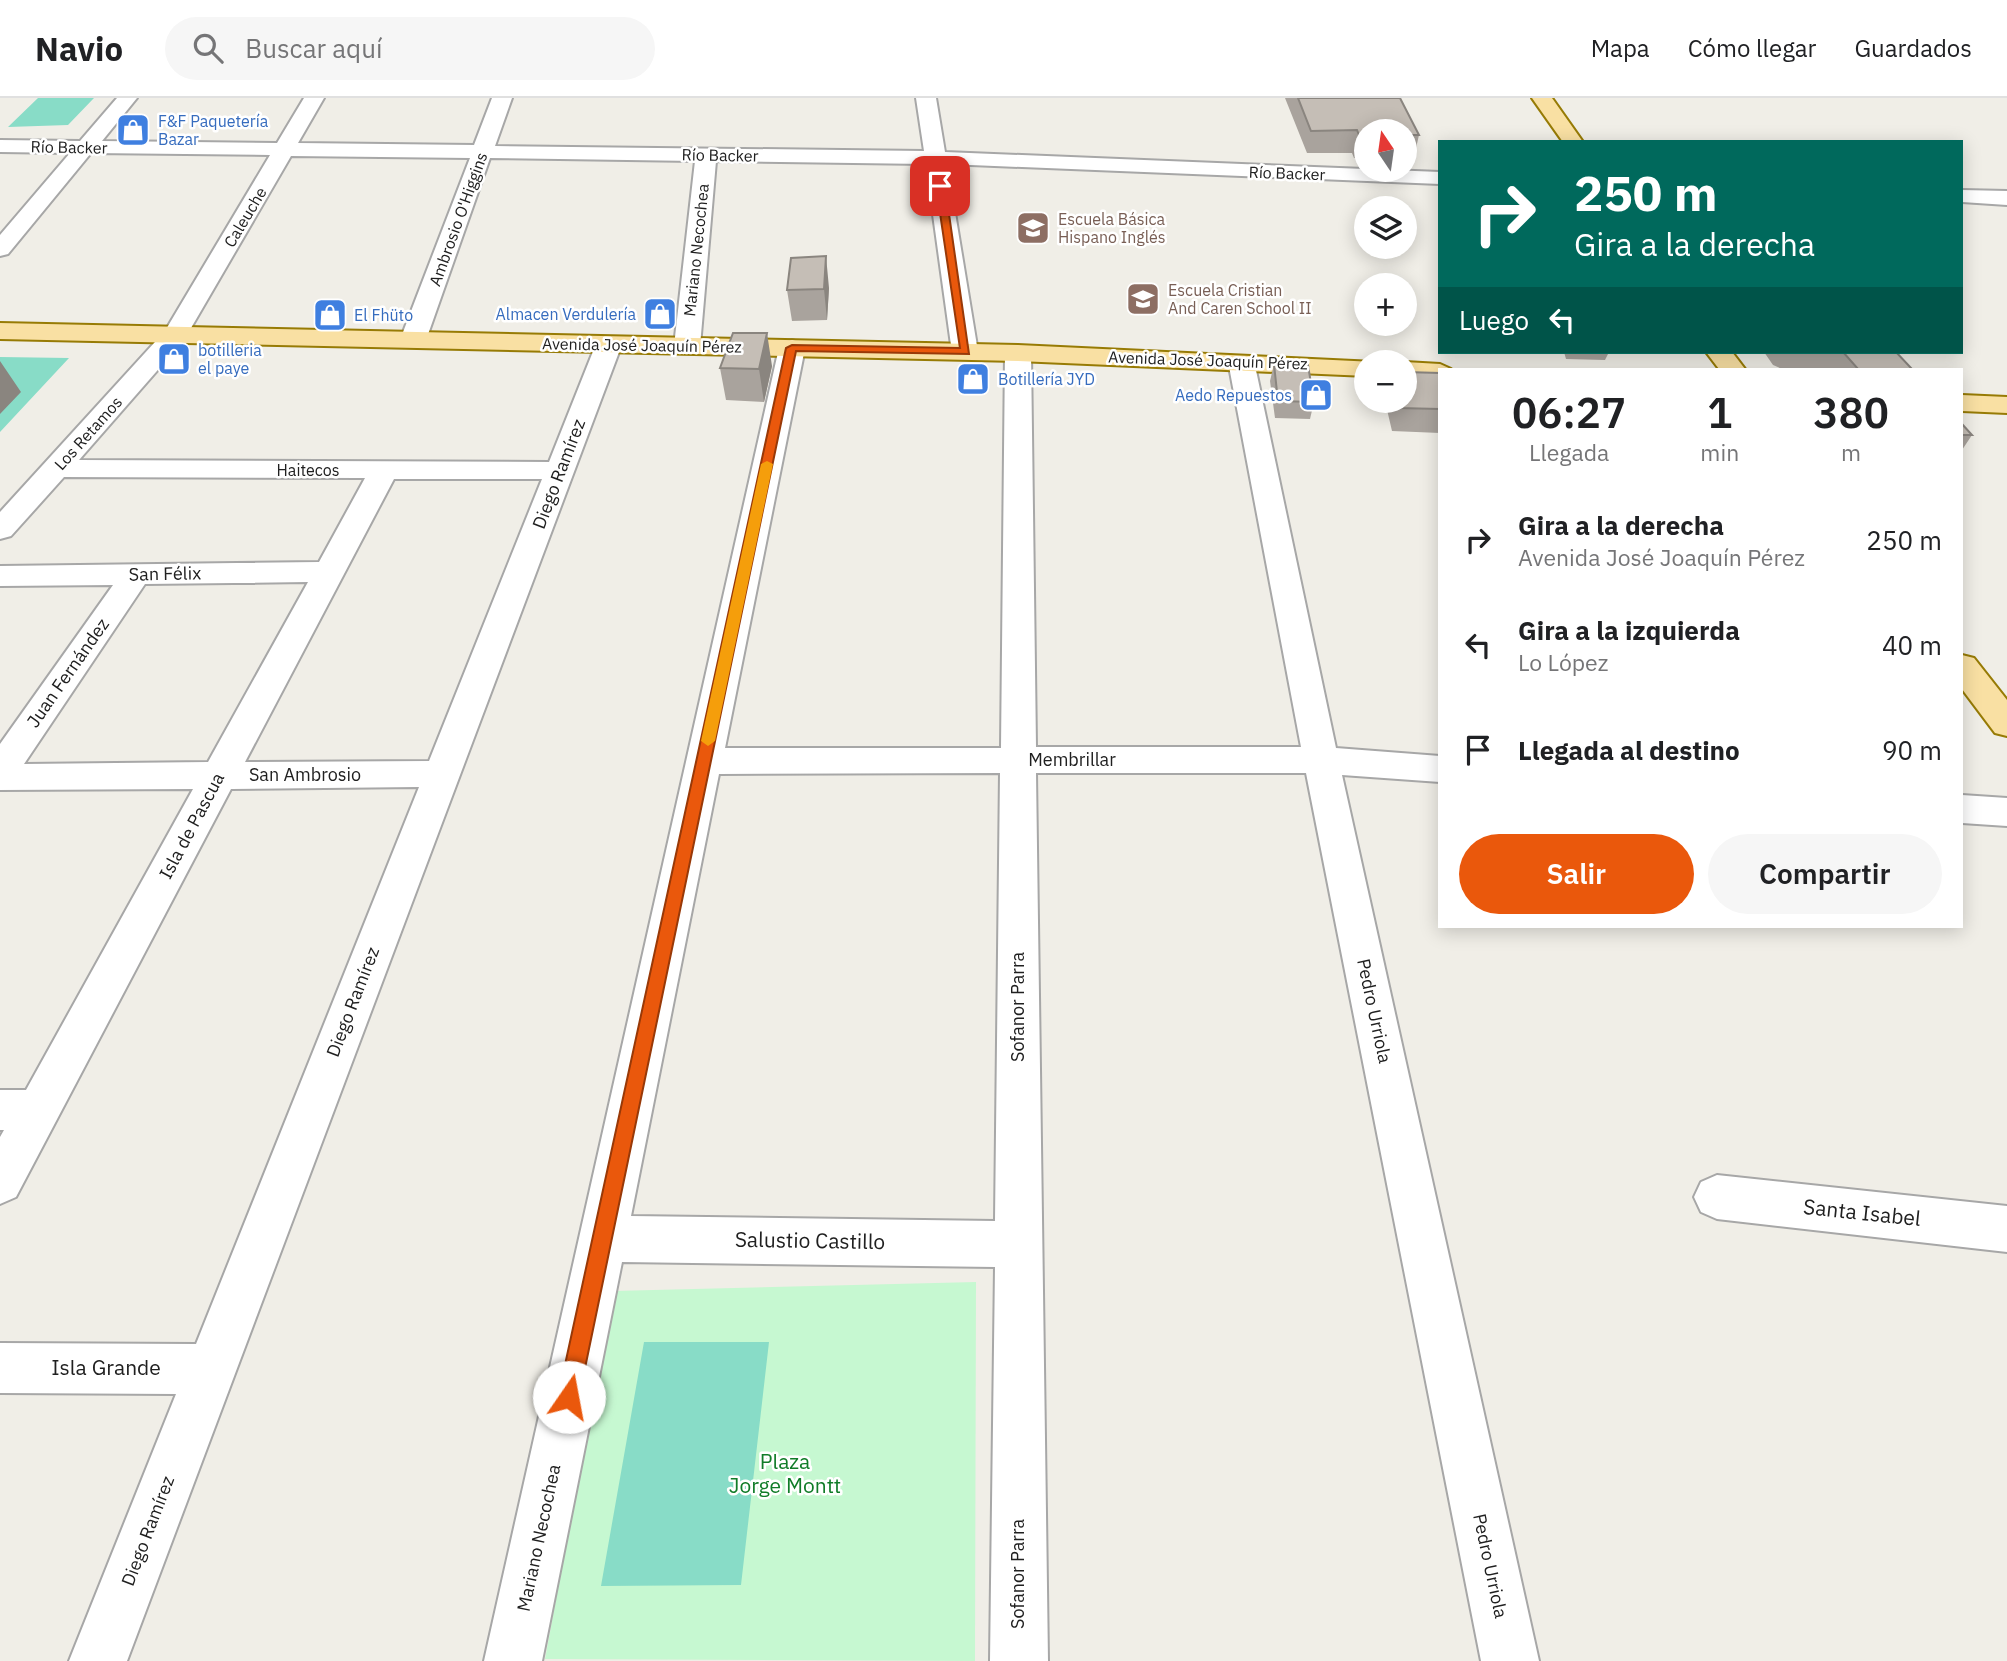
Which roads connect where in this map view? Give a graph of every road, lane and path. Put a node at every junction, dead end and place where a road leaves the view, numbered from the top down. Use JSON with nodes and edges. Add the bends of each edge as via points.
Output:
{"nodes":[{"id":1,"x":127,"y":98,"type":"edge"},
{"id":2,"x":314,"y":98,"type":"edge"},
{"id":3,"x":502,"y":98,"type":"edge"},
{"id":4,"x":926,"y":98,"type":"edge"},
{"id":5,"x":1542,"y":98,"type":"edge"},
{"id":6,"x":1572,"y":140,"type":"edge"},
{"id":7,"x":0,"y":146,"type":"edge"},
{"id":8,"x":85,"y":148,"type":"junction"},
{"id":9,"x":284,"y":150,"type":"junction"},
{"id":10,"x":482,"y":152,"type":"junction"},
{"id":11,"x":706,"y":155,"type":"junction"},
{"id":12,"x":937,"y":159,"type":"junction"},
{"id":13,"x":1438,"y":178,"type":"edge"},
{"id":14,"x":1963,"y":196,"type":"edge"},
{"id":15,"x":2007,"y":198,"type":"edge"},
{"id":16,"x":0,"y":249,"type":"edge"},
{"id":17,"x":0,"y":331,"type":"edge"},
{"id":18,"x":175,"y":335,"type":"junction"},
{"id":19,"x":413,"y":340,"type":"junction"},
{"id":20,"x":610,"y":344,"type":"junction"},
{"id":21,"x":687,"y":346,"type":"junction"},
{"id":22,"x":792,"y":348,"type":"junction"},
{"id":23,"x":965,"y":352,"type":"junction"},
{"id":24,"x":1018,"y":353,"type":"junction"},
{"id":25,"x":1721,"y":354,"type":"edge"},
{"id":26,"x":1241,"y":361,"type":"junction"},
{"id":27,"x":1354,"y":367,"type":"edge"},
{"id":28,"x":1731,"y":368,"type":"edge"},
{"id":29,"x":1417,"y":371,"type":"edge"},
{"id":30,"x":1438,"y":372,"type":"edge"},
{"id":31,"x":1963,"y":403,"type":"edge"},
{"id":32,"x":2007,"y":405,"type":"edge"},
{"id":33,"x":56,"y":468,"type":"junction"},
{"id":34,"x":384,"y":470,"type":"junction"},
{"id":35,"x":560,"y":471,"type":"junction"},
{"id":36,"x":0,"y":530,"type":"edge"},
{"id":37,"x":329,"y":572,"type":"junction"},
{"id":38,"x":136,"y":574,"type":"junction"},
{"id":39,"x":0,"y":576,"type":"edge"},
{"id":40,"x":1963,"y":667,"type":"edge"},
{"id":41,"x":2007,"y":724,"type":"edge"},
{"id":42,"x":1018,"y":760,"type":"junction"},
{"id":43,"x":1321,"y":760,"type":"junction"},
{"id":44,"x":704,"y":761,"type":"junction"},
{"id":45,"x":1438,"y":769,"type":"edge"},
{"id":46,"x":0,"y":771,"type":"edge"},
{"id":47,"x":442,"y":774,"type":"junction"},
{"id":48,"x":219,"y":775,"type":"junction"},
{"id":49,"x":0,"y":777,"type":"edge"},
{"id":50,"x":1963,"y":809,"type":"edge"},
{"id":51,"x":2007,"y":812,"type":"edge"},
{"id":52,"x":20,"y":1110,"type":"edge"},
{"id":53,"x":0,"y":1182,"type":"edge"},
{"id":54,"x":1717,"y":1197,"type":"dead end"},
{"id":55,"x":2007,"y":1229,"type":"edge"},
{"id":56,"x":602,"y":1238,"type":"junction"},
{"id":57,"x":1018,"y":1244,"type":"junction"},
{"id":58,"x":0,"y":1368,"type":"edge"},
{"id":59,"x":211,"y":1369,"type":"junction"},
{"id":60,"x":97,"y":1661,"type":"edge"},
{"id":61,"x":513,"y":1661,"type":"edge"},
{"id":62,"x":1018,"y":1661,"type":"edge"},
{"id":63,"x":1510,"y":1661,"type":"edge"}],
"edges":[{"from":1,"to":8,"type":"street"},
{"from":2,"to":9,"type":"street","name":"Caleuche"},
{"from":3,"to":10,"type":"street","name":"Ambrosio O'Higgins"},
{"from":4,"to":12,"type":"street"},
{"from":5,"to":6,"type":"main road"},
{"from":7,"to":8,"type":"street","name":"Río Backer"},
{"from":8,"to":9,"type":"street","name":"Río Backer"},
{"from":8,"to":16,"type":"street"},
{"from":9,"to":10,"type":"street","name":"Río Backer"},
{"from":9,"to":18,"type":"street","name":"Caleuche"},
{"from":10,"to":11,"type":"street","name":"Río Backer"},
{"from":10,"to":19,"type":"street","name":"Ambrosio O'Higgins"},
{"from":11,"to":12,"type":"street","name":"Río Backer"},
{"from":11,"to":21,"type":"street","name":"Mariano Necochea"},
{"from":12,"to":13,"type":"street","name":"Río Backer"},
{"from":12,"to":23,"type":"street"},
{"from":14,"to":15,"type":"street"},
{"from":17,"to":18,"type":"main road","name":"Avenida José Joaquín Pérez"},
{"from":18,"to":19,"type":"main road","name":"Avenida José Joaquín Pérez"},
{"from":18,"to":33,"type":"street","name":"Los Retamos"},
{"from":19,"to":20,"type":"main road","name":"Avenida José Joaquín Pérez"},
{"from":20,"to":21,"type":"main road","name":"Avenida José Joaquín Pérez"},
{"from":20,"to":35,"type":"street","name":"Diego Ramírez"},
{"from":21,"to":22,"type":"main road","name":"Avenida José Joaquín Pérez"},
{"from":22,"to":23,"type":"main road","name":"Avenida José Joaquín Pérez"},
{"from":22,"to":44,"type":"street","name":"Mariano Necochea"},
{"from":23,"to":24,"type":"main road","name":"Avenida José Joaquín Pérez"},
{"from":24,"to":26,"type":"main road","name":"Avenida José Joaquín Pérez"},
{"from":24,"to":42,"type":"street","name":"Sofanor Parra"},
{"from":25,"to":28,"type":"main road"},
{"from":26,"to":27,"type":"main road","name":"Avenida José Joaquín Pérez"},
{"from":26,"to":43,"type":"street","name":"Pedro Urriola"},
{"from":29,"to":30,"type":"main road"},
{"from":31,"to":32,"type":"main road"},
{"from":33,"to":34,"type":"street","name":"Haitecos"},
{"from":33,"to":36,"type":"street","name":"Los Retamos"},
{"from":34,"to":35,"type":"street","name":"Haitecos"},
{"from":34,"to":37,"type":"street","name":"Isla de Pascua"},
{"from":35,"to":47,"type":"street","name":"Diego Ramírez"},
{"from":37,"to":38,"type":"street","name":"San Félix"},
{"from":37,"to":48,"type":"street","name":"Isla de Pascua"},
{"from":38,"to":39,"type":"street","name":"San Félix"},
{"from":38,"to":46,"type":"street","name":"Juan Fernández"},
{"from":40,"to":41,"type":"main road"},
{"from":42,"to":43,"type":"street","name":"Membrillar"},
{"from":42,"to":44,"type":"street","name":"Membrillar"},
{"from":42,"to":57,"type":"street","name":"Sofanor Parra"},
{"from":43,"to":45,"type":"street","name":"Membrillar"},
{"from":43,"to":63,"type":"street","name":"Pedro Urriola"},
{"from":44,"to":56,"type":"street","name":"Mariano Necochea"},
{"from":47,"to":48,"type":"street","name":"San Ambrosio"},
{"from":47,"to":59,"type":"street","name":"Diego Ramírez"},
{"from":48,"to":49,"type":"street","name":"San Ambrosio"},
{"from":48,"to":52,"type":"street","name":"Isla de Pascua"},
{"from":50,"to":51,"type":"street"},
{"from":52,"to":53,"type":"street","name":"Isla de Pascua"},
{"from":54,"to":55,"type":"street","name":"Santa Isabel"},
{"from":56,"to":57,"type":"street","name":"Salustio Castillo"},
{"from":56,"to":61,"type":"street","name":"Mariano Necochea"},
{"from":57,"to":62,"type":"street","name":"Sofanor Parra"},
{"from":58,"to":59,"type":"street","name":"Isla Grande"},
{"from":59,"to":60,"type":"street","name":"Diego Ramírez"}]}
